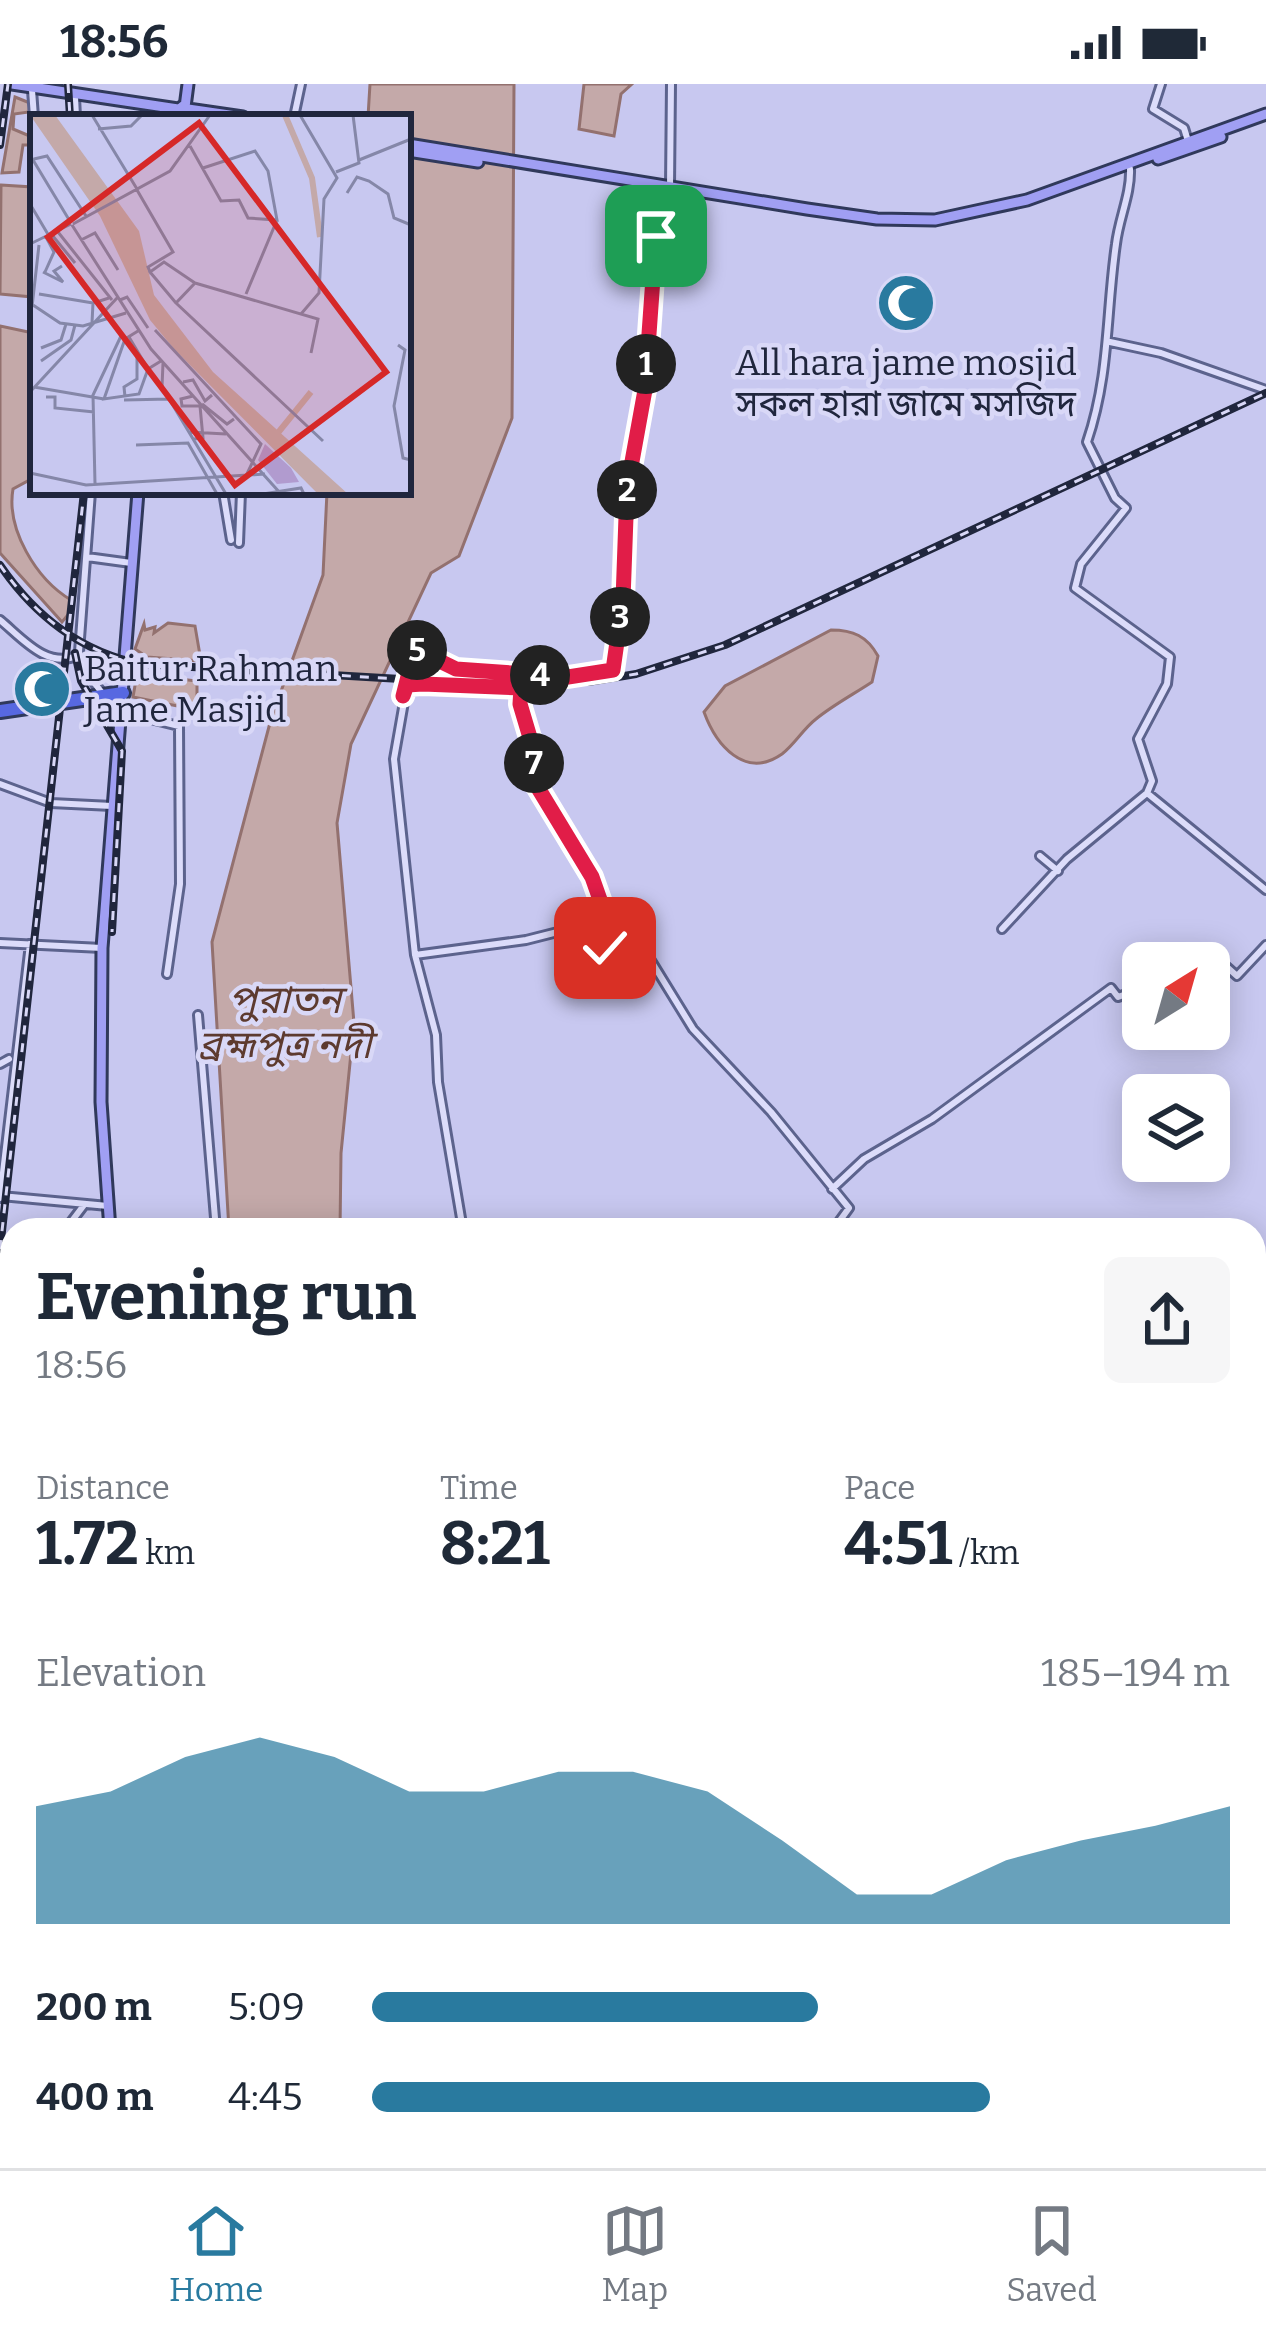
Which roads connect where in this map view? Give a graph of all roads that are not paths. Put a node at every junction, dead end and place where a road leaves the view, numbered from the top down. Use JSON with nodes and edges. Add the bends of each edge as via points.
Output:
{"nodes":[{"id":1,"x":12,"y":84,"type":"edge"},
{"id":2,"x":185,"y":84,"type":"edge"},
{"id":3,"x":301,"y":84,"type":"edge"},
{"id":4,"x":671,"y":84,"type":"edge"},
{"id":5,"x":1161,"y":84,"type":"edge"},
{"id":6,"x":38,"y":89,"type":"edge"},
{"id":7,"x":75,"y":97,"type":"junction"},
{"id":8,"x":184,"y":111,"type":"edge"},
{"id":9,"x":76,"y":114,"type":"edge"},
{"id":10,"x":296,"y":114,"type":"edge"},
{"id":11,"x":1266,"y":117,"type":"edge"},
{"id":12,"x":1188,"y":141,"type":"junction"},
{"id":13,"x":411,"y":148,"type":"edge"},
{"id":14,"x":1130,"y":169,"type":"junction"},
{"id":15,"x":663,"y":189,"type":"junction"},
{"id":16,"x":1110,"y":342,"type":"junction"},
{"id":17,"x":1266,"y":390,"type":"edge"},
{"id":18,"x":91,"y":495,"type":"edge"},
{"id":19,"x":138,"y":495,"type":"edge"},
{"id":20,"x":224,"y":495,"type":"edge"},
{"id":21,"x":241,"y":495,"type":"edge"},
{"id":22,"x":87,"y":557,"type":"junction"},
{"id":23,"x":131,"y":563,"type":"junction"},
{"id":24,"x":0,"y":620,"type":"edge"},
{"id":25,"x":79,"y":656,"type":"junction"},
{"id":26,"x":123,"y":693,"type":"junction"},
{"id":27,"x":106,"y":696,"type":"junction"},
{"id":28,"x":403,"y":696,"type":"junction"},
{"id":29,"x":0,"y":711,"type":"edge"},
{"id":30,"x":122,"y":712,"type":"junction"},
{"id":31,"x":0,"y":784,"type":"edge"},
{"id":32,"x":1148,"y":793,"type":"junction"},
{"id":33,"x":112,"y":806,"type":"junction"},
{"id":34,"x":1040,"y":856,"type":"dead end"},
{"id":35,"x":1058,"y":871,"type":"junction"},
{"id":36,"x":1266,"y":890,"type":"edge"},
{"id":37,"x":604,"y":923,"type":"junction"},
{"id":38,"x":1002,"y":928,"type":"dead end"},
{"id":39,"x":0,"y":943,"type":"edge"},
{"id":40,"x":31,"y":944,"type":"junction"},
{"id":41,"x":1266,"y":945,"type":"edge"},
{"id":42,"x":102,"y":948,"type":"junction"},
{"id":43,"x":415,"y":955,"type":"junction"},
{"id":44,"x":1230,"y":970,"type":"edge"},
{"id":45,"x":167,"y":974,"type":"dead end"},
{"id":46,"x":1122,"y":996,"type":"edge"},
{"id":47,"x":198,"y":1015,"type":"dead end"},
{"id":48,"x":9,"y":1060,"type":"dead end"},
{"id":49,"x":0,"y":1064,"type":"edge"},
{"id":50,"x":832,"y":1189,"type":"junction"},
{"id":51,"x":1,"y":1197,"type":"edge"},
{"id":52,"x":85,"y":1205,"type":"junction"},
{"id":53,"x":108,"y":1206,"type":"junction"},
{"id":54,"x":75,"y":1218,"type":"edge"},
{"id":55,"x":107,"y":1218,"type":"edge"},
{"id":56,"x":215,"y":1218,"type":"edge"},
{"id":57,"x":462,"y":1218,"type":"edge"},
{"id":58,"x":842,"y":1218,"type":"edge"}],
"edges":[{"from":1,"to":6,"type":"main road"},
{"from":2,"to":8,"type":"main road"},
{"from":3,"to":10,"type":"street"},
{"from":4,"to":15,"type":"street"},
{"from":5,"to":12,"type":"street","via":[[1154,109],[1184,128]]},
{"from":6,"to":7,"type":"main road"},
{"from":7,"to":8,"type":"main road"},
{"from":7,"to":9,"type":"street"},
{"from":11,"to":12,"type":"main road"},
{"from":11,"to":14,"type":"main road"},
{"from":12,"to":15,"type":"main road","via":[[1027,200],[935,220]]},
{"from":13,"to":15,"type":"main road"},
{"from":14,"to":15,"type":"main road","via":[[1007,212],[920,225]]},
{"from":14,"to":16,"type":"street","via":[[1115,246]]},
{"from":15,"to":28,"type":"street","via":[[613,670],[568,677],[456,669],[415,649]]},
{"from":16,"to":17,"type":"street"},
{"from":16,"to":32,"type":"street","via":[[1088,442],[1126,508],[1074,581],[1170,657],[1167,684],[1138,739],[1151,772]]},
{"from":18,"to":22,"type":"street"},
{"from":19,"to":23,"type":"main road"},
{"from":20,"to":21,"type":"street","via":[[235,541]]},
{"from":22,"to":23,"type":"street"},
{"from":22,"to":25,"type":"street"},
{"from":23,"to":26,"type":"main road"},
{"from":24,"to":25,"type":"street","via":[[53,659]]},
{"from":25,"to":27,"type":"street"},
{"from":26,"to":27,"type":"highway"},
{"from":26,"to":30,"type":"main road"},
{"from":27,"to":29,"type":"highway"},
{"from":28,"to":37,"type":"street","via":[[407,685],[521,688],[532,778],[592,877]]},
{"from":28,"to":43,"type":"street","via":[[394,759]]},
{"from":30,"to":33,"type":"main road"},
{"from":30,"to":45,"type":"street","via":[[179,726],[180,884]]},
{"from":31,"to":33,"type":"street","via":[[51,803]]},
{"from":32,"to":35,"type":"street"},
{"from":32,"to":36,"type":"street"},
{"from":33,"to":42,"type":"main road"},
{"from":34,"to":35,"type":"street"},
{"from":35,"to":38,"type":"street"},
{"from":37,"to":43,"type":"street"},
{"from":37,"to":50,"type":"street","via":[[606,952],[645,951],[693,1029]]},
{"from":39,"to":40,"type":"street"},
{"from":40,"to":42,"type":"street"},
{"from":40,"to":51,"type":"street"},
{"from":41,"to":44,"type":"street","via":[[1237,976]]},
{"from":42,"to":53,"type":"main road"},
{"from":43,"to":57,"type":"street","via":[[436,1035]]},
{"from":46,"to":50,"type":"street","via":[[1111,988]]},
{"from":47,"to":56,"type":"street"},
{"from":48,"to":49,"type":"street"},
{"from":50,"to":58,"type":"street","via":[[849,1208]]},
{"from":51,"to":52,"type":"street"},
{"from":52,"to":53,"type":"street"},
{"from":52,"to":54,"type":"street"},
{"from":53,"to":55,"type":"main road"}]}
